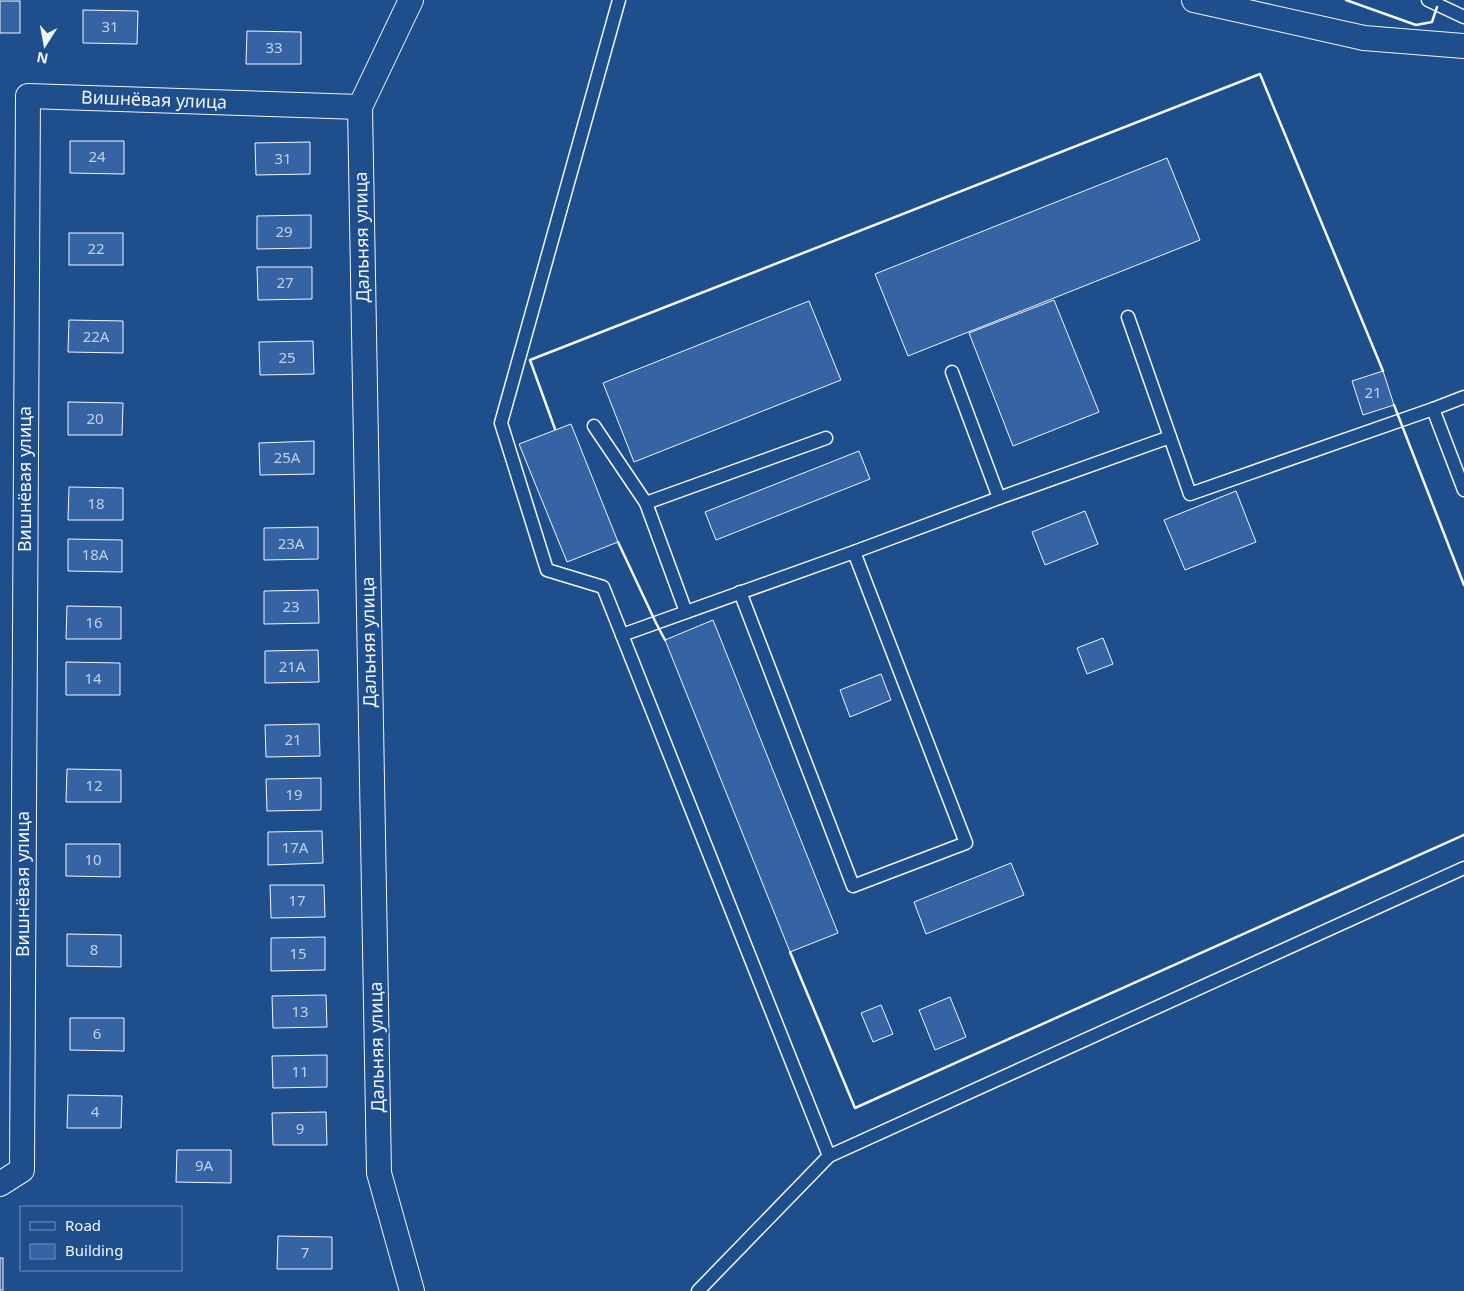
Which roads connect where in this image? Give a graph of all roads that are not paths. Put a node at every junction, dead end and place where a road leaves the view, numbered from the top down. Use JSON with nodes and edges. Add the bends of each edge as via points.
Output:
{"nodes":[{"id":1,"x":411,"y":0,"type":"edge"},
{"id":2,"x":619,"y":0,"type":"edge"},
{"id":3,"x":1194,"y":0,"type":"edge"},
{"id":4,"x":1428,"y":0,"type":"edge"},
{"id":5,"x":1464,"y":17,"type":"edge"},
{"id":6,"x":1464,"y":46,"type":"edge"},
{"id":7,"x":360,"y":107,"type":"junction"},
{"id":8,"x":1128,"y":317,"type":"dead end"},
{"id":9,"x":952,"y":372,"type":"dead end"},
{"id":10,"x":1464,"y":397,"type":"edge"},
{"id":11,"x":1432,"y":409,"type":"junction"},
{"id":12,"x":594,"y":426,"type":"dead end"},
{"id":13,"x":1170,"y":437,"type":"junction"},
{"id":14,"x":826,"y":438,"type":"dead end"},
{"id":15,"x":1464,"y":490,"type":"edge"},
{"id":16,"x":999,"y":498,"type":"junction"},
{"id":17,"x":646,"y":503,"type":"junction"},
{"id":18,"x":854,"y":552,"type":"junction"},
{"id":19,"x":740,"y":592,"type":"junction"},
{"id":20,"x":686,"y":612,"type":"junction"},
{"id":21,"x":622,"y":635,"type":"junction"},
{"id":22,"x":1464,"y":868,"type":"edge"},
{"id":23,"x":829,"y":1156,"type":"junction"},
{"id":24,"x":0,"y":1184,"type":"edge"},
{"id":25,"x":412,"y":1291,"type":"edge"},
{"id":26,"x":698,"y":1291,"type":"edge"}],
"edges":[{"from":1,"to":7,"type":"street","name":"Дальняя улица"},
{"from":2,"to":21,"type":"lane","via":[[501,423],[547,570],[603,587]]},
{"from":3,"to":6,"type":"street","via":[[1364,38]]},
{"from":4,"to":5,"type":"lane"},
{"from":7,"to":24,"type":"street","name":"Вишнёвая улица","via":[[28,96],[22,1170]]},
{"from":7,"to":25,"type":"street","name":"Дальняя улица","via":[[379,1173]]},
{"from":8,"to":13,"type":"lane"},
{"from":9,"to":16,"type":"lane"},
{"from":10,"to":11,"type":"lane"},
{"from":11,"to":13,"type":"lane","via":[[1190,494]]},
{"from":11,"to":15,"type":"lane"},
{"from":12,"to":17,"type":"lane"},
{"from":13,"to":16,"type":"lane"},
{"from":14,"to":17,"type":"lane"},
{"from":16,"to":18,"type":"lane"},
{"from":17,"to":20,"type":"lane"},
{"from":18,"to":19,"type":"lane"},
{"from":18,"to":19,"type":"lane","via":[[966,843],[853,886]]},
{"from":19,"to":20,"type":"lane"},
{"from":20,"to":21,"type":"lane"},
{"from":21,"to":23,"type":"lane"},
{"from":22,"to":23,"type":"lane"},
{"from":23,"to":26,"type":"lane"}]}
